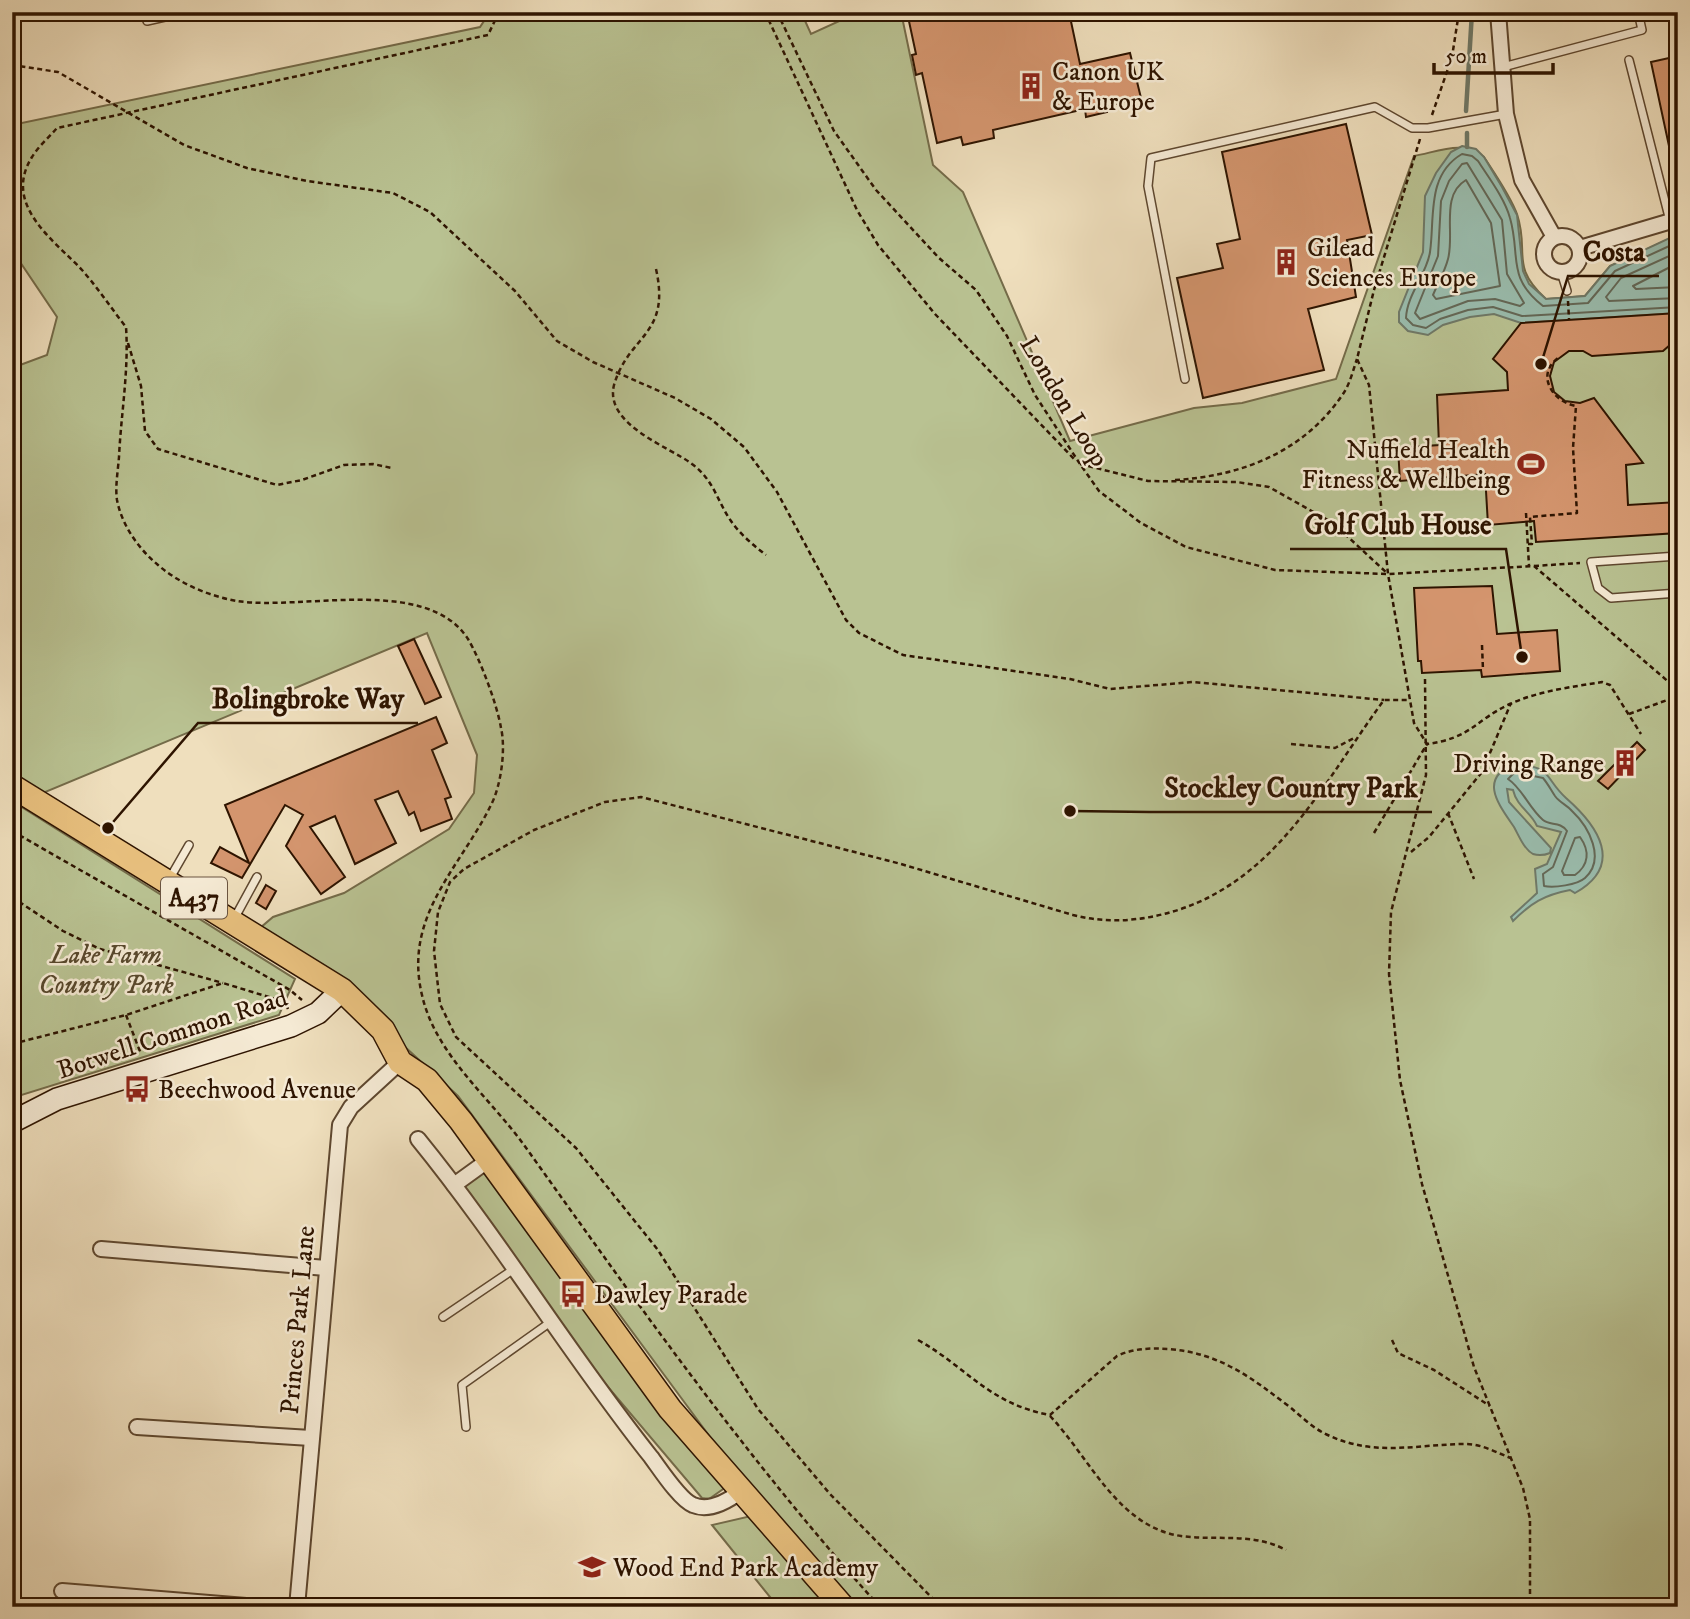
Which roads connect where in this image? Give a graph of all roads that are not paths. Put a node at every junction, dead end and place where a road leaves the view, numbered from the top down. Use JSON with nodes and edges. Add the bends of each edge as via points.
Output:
{"nodes":[{"id":1,"x":145,"y":12,"type":"edge"},
{"id":2,"x":187,"y":12,"type":"edge"},
{"id":3,"x":1498,"y":12,"type":"edge"},
{"id":4,"x":1638,"y":12,"type":"edge"},
{"id":5,"x":1629,"y":60,"type":"dead end"},
{"id":6,"x":1502,"y":67,"type":"junction"},
{"id":7,"x":1506,"y":114,"type":"junction"},
{"id":8,"x":1674,"y":220,"type":"edge"},
{"id":9,"x":1554,"y":237,"type":"junction"},
{"id":10,"x":1580,"y":248,"type":"junction"},
{"id":11,"x":1562,"y":272,"type":"junction"},
{"id":12,"x":1567,"y":292,"type":"road end"},
{"id":13,"x":1185,"y":379,"type":"dead end"},
{"id":14,"x":1678,"y":556,"type":"edge"},
{"id":15,"x":1678,"y":593,"type":"edge"},
{"id":16,"x":12,"y":786,"type":"edge"},
{"id":17,"x":189,"y":845,"type":"dead end"},
{"id":18,"x":257,"y":877,"type":"dead end"},
{"id":19,"x":168,"y":882,"type":"junction"},
{"id":20,"x":232,"y":921,"type":"junction"},
{"id":21,"x":342,"y":990,"type":"junction"},
{"id":22,"x":400,"y":1062,"type":"junction"},
{"id":23,"x":12,"y":1122,"type":"edge"},
{"id":24,"x":418,"y":1139,"type":"dead end"},
{"id":25,"x":489,"y":1160,"type":"junction"},
{"id":26,"x":454,"y":1185,"type":"junction"},
{"id":27,"x":101,"y":1249,"type":"dead end"},
{"id":28,"x":326,"y":1268,"type":"junction"},
{"id":29,"x":514,"y":1269,"type":"junction"},
{"id":30,"x":443,"y":1317,"type":"dead end"},
{"id":31,"x":552,"y":1321,"type":"junction"},
{"id":32,"x":137,"y":1427,"type":"dead end"},
{"id":33,"x":466,"y":1427,"type":"dead end"},
{"id":34,"x":311,"y":1438,"type":"junction"},
{"id":35,"x":741,"y":1491,"type":"junction"},
{"id":36,"x":62,"y":1591,"type":"dead end"},
{"id":37,"x":258,"y":1607,"type":"edge"},
{"id":38,"x":297,"y":1607,"type":"edge"},
{"id":39,"x":843,"y":1607,"type":"edge"}],
"edges":[{"from":1,"to":2,"type":"lane","via":[[148,21]]},
{"from":3,"to":6,"type":"street"},
{"from":4,"to":6,"type":"lane","via":[[1642,30]]},
{"from":5,"to":8,"type":"lane"},
{"from":6,"to":7,"type":"street"},
{"from":7,"to":9,"type":"street","via":[[1522,180]]},
{"from":7,"to":13,"type":"lane","via":[[1412,128],[1375,107],[1151,158],[1148,186]]},
{"from":8,"to":10,"type":"street"},
{"from":9,"to":10,"type":"street","via":[[1573,238]]},
{"from":9,"to":11,"type":"street","via":[[1546,245],[1544,257],[1550,268]]},
{"from":10,"to":11,"type":"street","via":[[1577,265]]},
{"from":11,"to":12,"type":"lane"},
{"from":14,"to":15,"type":"lane","via":[[1591,562],[1598,588],[1611,598]]},
{"from":16,"to":19,"type":"main road","number":"A437"},
{"from":17,"to":19,"type":"lane"},
{"from":18,"to":20,"type":"lane"},
{"from":19,"to":20,"type":"main road","number":"A437"},
{"from":20,"to":21,"type":"main road","number":"A437"},
{"from":21,"to":22,"type":"main road","number":"A437","via":[[383,1030]]},
{"from":21,"to":23,"type":"street","name":"Botwell Common Road","via":[[318,1013],[291,1026],[57,1099]]},
{"from":22,"to":25,"type":"main road","number":"A437","via":[[434,1087]]},
{"from":22,"to":28,"type":"street","name":"Princes Park Lane","via":[[342,1119]]},
{"from":24,"to":26,"type":"street"},
{"from":25,"to":26,"type":"street"},
{"from":25,"to":35,"type":"main road","number":"A437","via":[[657,1392]]},
{"from":26,"to":29,"type":"street"},
{"from":27,"to":28,"type":"street"},
{"from":28,"to":34,"type":"street","name":"Princes Park Lane"},
{"from":29,"to":30,"type":"lane"},
{"from":29,"to":31,"type":"street"},
{"from":31,"to":33,"type":"lane","via":[[462,1385]]},
{"from":31,"to":35,"type":"street","via":[[686,1501],[708,1507]]},
{"from":32,"to":34,"type":"street"},
{"from":34,"to":38,"type":"street","name":"Princes Park Lane"},
{"from":35,"to":39,"type":"main road","number":"A437"},
{"from":36,"to":37,"type":"street"}]}
